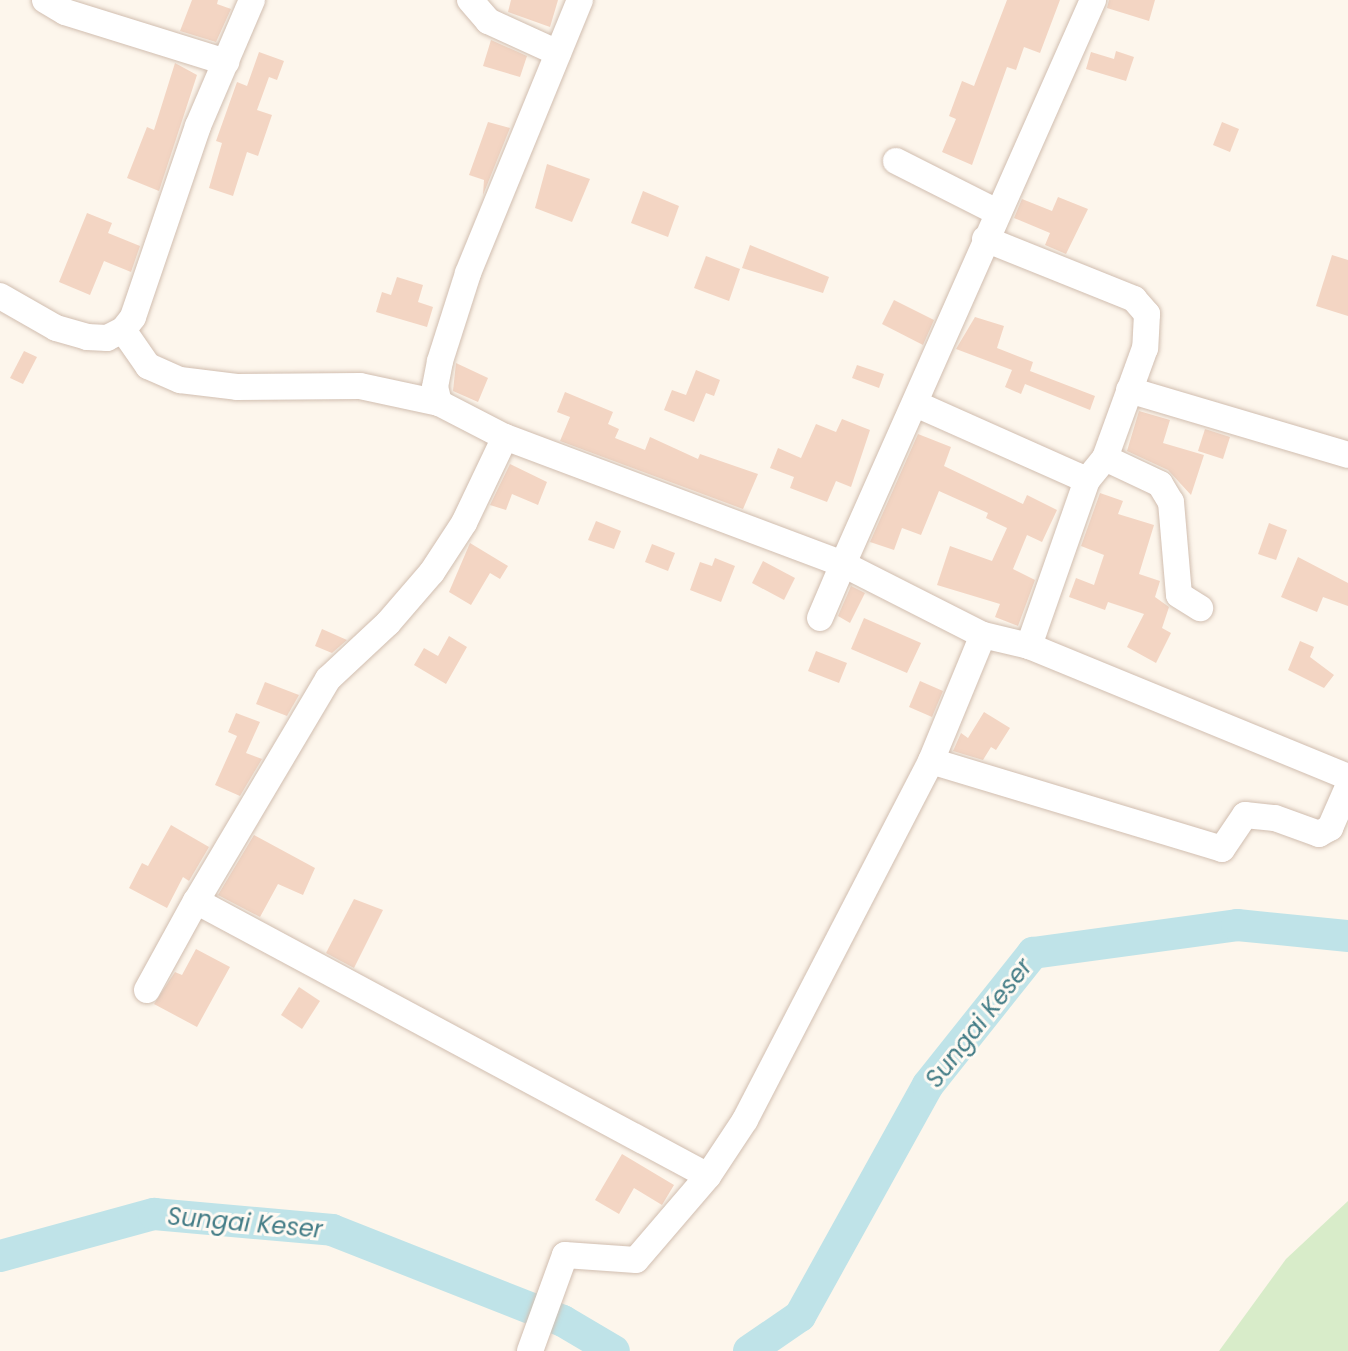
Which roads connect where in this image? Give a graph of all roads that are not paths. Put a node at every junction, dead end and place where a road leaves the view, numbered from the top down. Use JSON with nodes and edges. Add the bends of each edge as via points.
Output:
{"nodes":[{"id":1,"x":45,"y":0,"type":"edge"},
{"id":2,"x":252,"y":0,"type":"edge"},
{"id":3,"x":470,"y":0,"type":"edge"},
{"id":4,"x":580,"y":0,"type":"edge"},
{"id":5,"x":1093,"y":0,"type":"edge"},
{"id":6,"x":558,"y":53,"type":"junction"},
{"id":7,"x":226,"y":62,"type":"junction"},
{"id":8,"x":896,"y":161,"type":"dead end"},
{"id":9,"x":997,"y":212,"type":"junction"},
{"id":10,"x":985,"y":239,"type":"junction"},
{"id":11,"x":0,"y":296,"type":"edge"},
{"id":12,"x":123,"y":330,"type":"junction"},
{"id":13,"x":1129,"y":390,"type":"junction"},
{"id":14,"x":439,"y":403,"type":"junction"},
{"id":15,"x":916,"y":404,"type":"junction"},
{"id":16,"x":505,"y":437,"type":"junction"},
{"id":17,"x":1348,"y":455,"type":"edge"},
{"id":18,"x":1105,"y":458,"type":"junction"},
{"id":19,"x":1087,"y":480,"type":"junction"},
{"id":20,"x":843,"y":564,"type":"junction"},
{"id":21,"x":1200,"y":608,"type":"dead end"},
{"id":22,"x":820,"y":618,"type":"dead end"},
{"id":23,"x":983,"y":635,"type":"junction"},
{"id":24,"x":1029,"y":646,"type":"junction"},
{"id":25,"x":931,"y":761,"type":"junction"},
{"id":26,"x":1348,"y":777,"type":"edge"},
{"id":27,"x":1348,"y":787,"type":"edge"},
{"id":28,"x":196,"y":901,"type":"junction"},
{"id":29,"x":147,"y":990,"type":"dead end"},
{"id":30,"x":708,"y":1176,"type":"junction"},
{"id":31,"x":530,"y":1351,"type":"edge"}],
"edges":[{"from":1,"to":7,"type":"street","via":[[65,12]]},
{"from":2,"to":7,"type":"street"},
{"from":3,"to":6,"type":"street","via":[[488,21]]},
{"from":4,"to":6,"type":"street"},
{"from":5,"to":9,"type":"street"},
{"from":6,"to":14,"type":"street","via":[[468,273],[440,361],[435,387]]},
{"from":7,"to":12,"type":"street","via":[[133,317]]},
{"from":8,"to":9,"type":"street"},
{"from":9,"to":10,"type":"street"},
{"from":10,"to":13,"type":"street","via":[[1134,299],[1147,314],[1148,330]]},
{"from":10,"to":15,"type":"street"},
{"from":11,"to":12,"type":"street","via":[[56,328],[87,337],[107,338]]},
{"from":12,"to":14,"type":"street","via":[[148,366],[202,386],[360,386]]},
{"from":13,"to":17,"type":"street"},
{"from":13,"to":18,"type":"street"},
{"from":14,"to":16,"type":"street"},
{"from":15,"to":19,"type":"street"},
{"from":15,"to":20,"type":"street"},
{"from":16,"to":20,"type":"street"},
{"from":16,"to":28,"type":"street","via":[[464,523],[432,572],[328,679]]},
{"from":18,"to":19,"type":"street"},
{"from":18,"to":21,"type":"street","via":[[1160,484],[1171,502],[1179,595]]},
{"from":19,"to":24,"type":"street"},
{"from":20,"to":22,"type":"street"},
{"from":20,"to":23,"type":"street"},
{"from":23,"to":24,"type":"street"},
{"from":23,"to":25,"type":"street"},
{"from":24,"to":26,"type":"street"},
{"from":25,"to":27,"type":"street","via":[[1222,849],[1245,815],[1275,818],[1319,834],[1330,828]]},
{"from":25,"to":30,"type":"street","via":[[814,993]]},
{"from":28,"to":29,"type":"street"},
{"from":28,"to":30,"type":"street"},
{"from":30,"to":31,"type":"street","via":[[636,1260],[565,1255]]}]}
